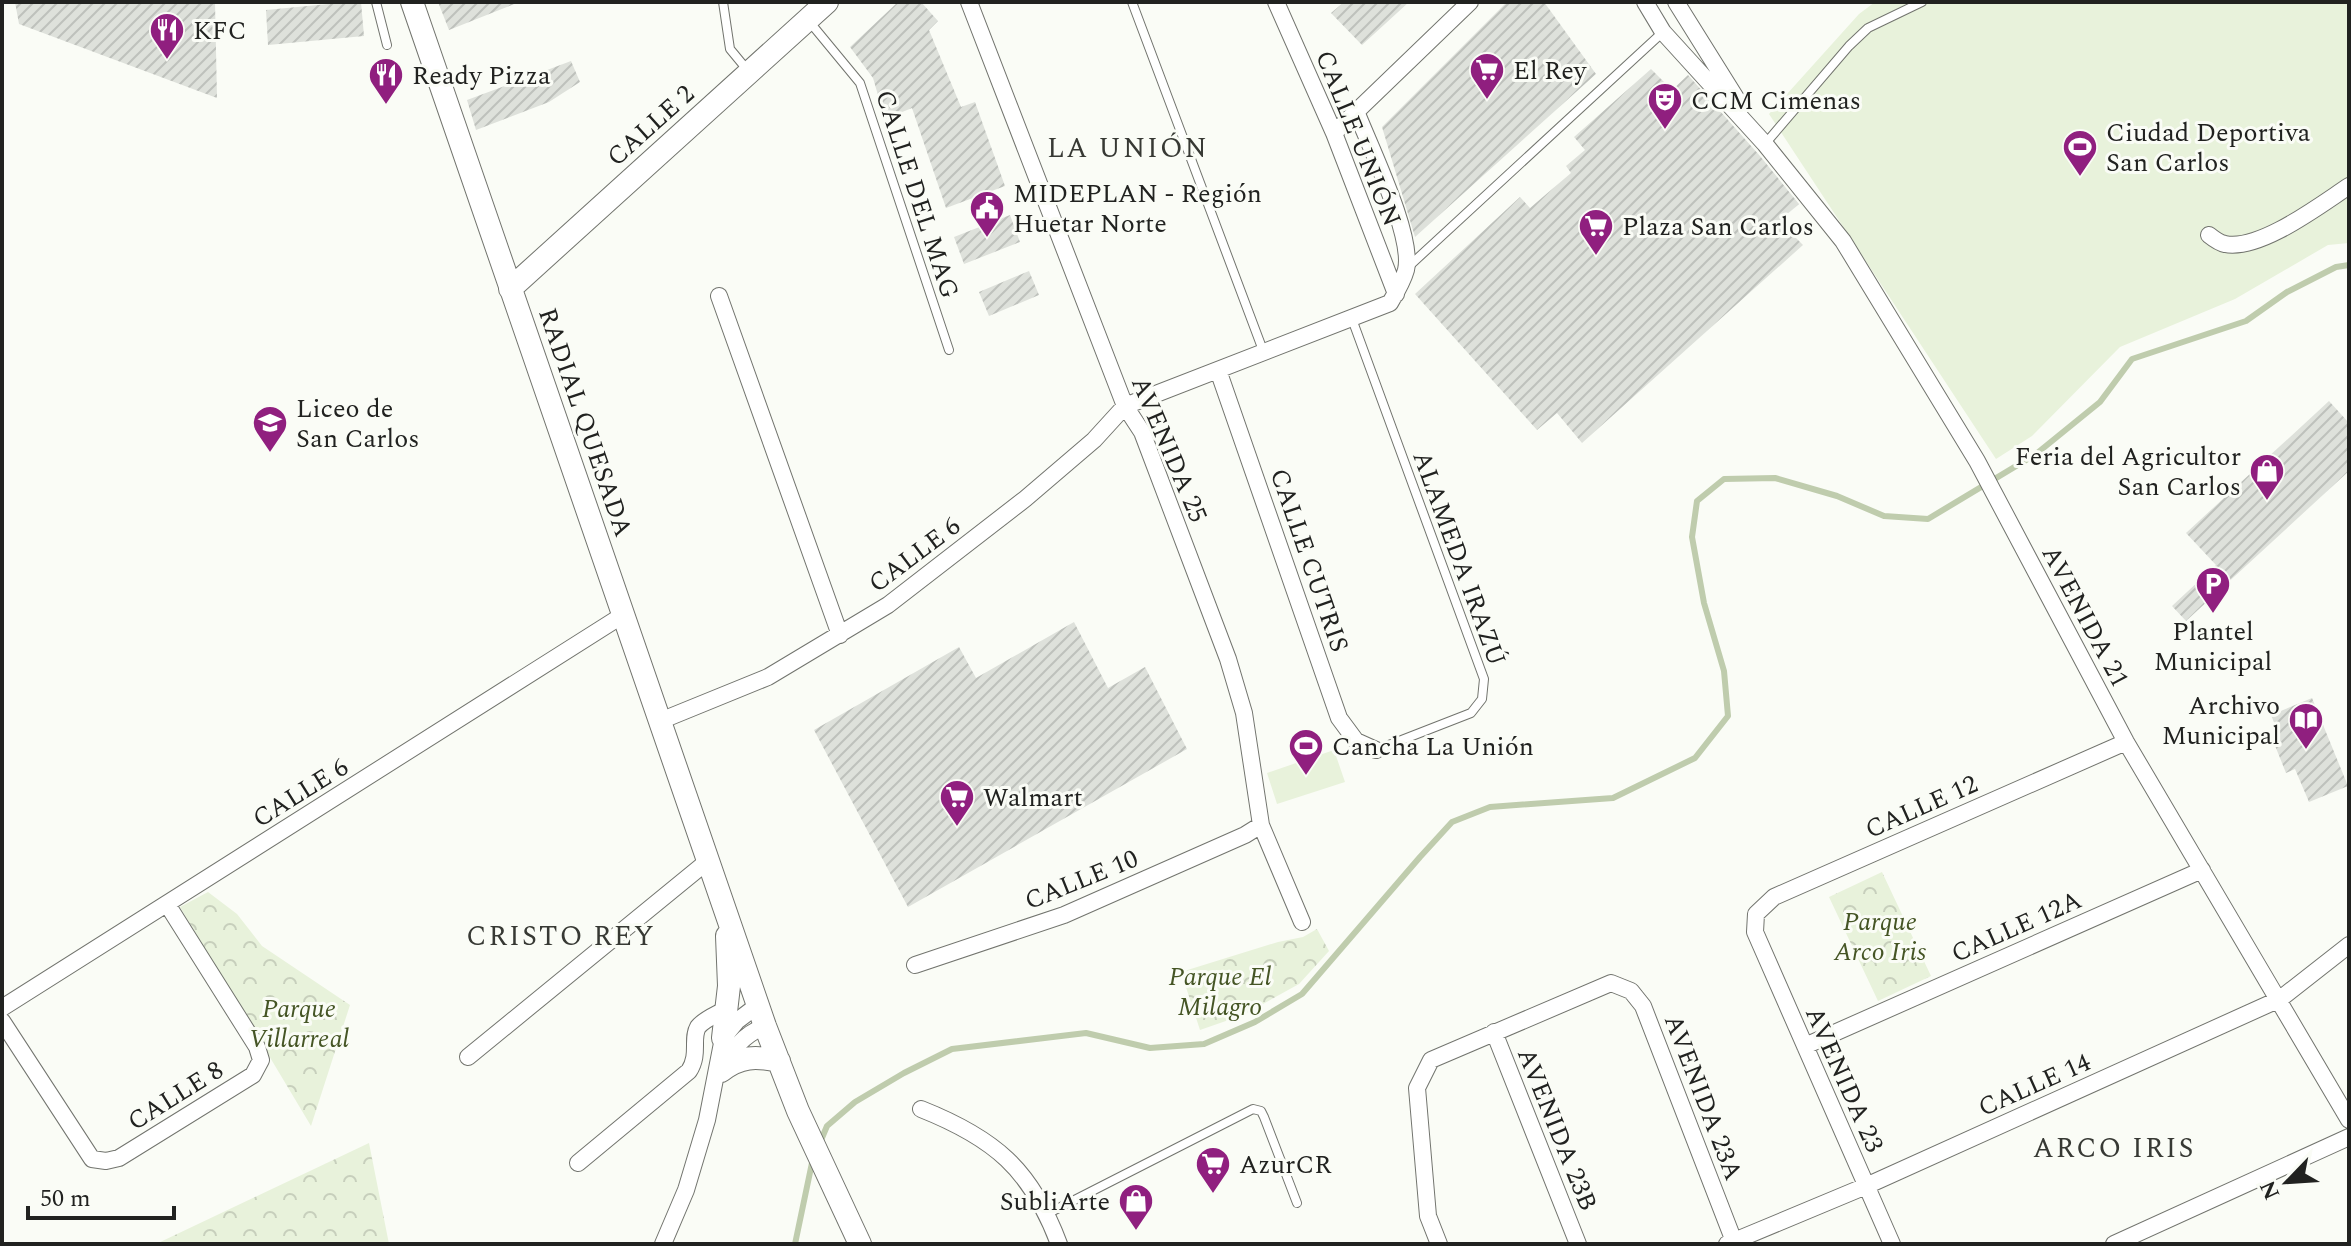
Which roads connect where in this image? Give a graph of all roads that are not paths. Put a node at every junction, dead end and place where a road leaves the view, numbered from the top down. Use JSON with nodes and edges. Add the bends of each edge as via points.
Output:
{"nodes":[{"id":1,"x":376,"y":2,"type":"edge"},
{"id":2,"x":412,"y":2,"type":"edge"},
{"id":3,"x":723,"y":2,"type":"edge"},
{"id":4,"x":827,"y":2,"type":"edge"},
{"id":5,"x":969,"y":2,"type":"edge"},
{"id":6,"x":1132,"y":2,"type":"edge"},
{"id":7,"x":1276,"y":2,"type":"edge"},
{"id":8,"x":1470,"y":2,"type":"edge"},
{"id":9,"x":1645,"y":2,"type":"edge"},
{"id":10,"x":1676,"y":2,"type":"edge"},
{"id":11,"x":1922,"y":2,"type":"edge"},
{"id":12,"x":808,"y":19,"type":"junction"},
{"id":13,"x":1663,"y":32,"type":"junction"},
{"id":14,"x":387,"y":45,"type":"dead end"},
{"id":15,"x":749,"y":73,"type":"junction"},
{"id":16,"x":1356,"y":111,"type":"junction"},
{"id":17,"x":1334,"y":133,"type":"junction"},
{"id":18,"x":1765,"y":144,"type":"junction"},
{"id":19,"x":2349,"y":186,"type":"edge"},
{"id":20,"x":2209,"y":235,"type":"dead end"},
{"id":21,"x":1406,"y":269,"type":"junction"},
{"id":22,"x":510,"y":289,"type":"junction"},
{"id":23,"x":1396,"y":294,"type":"junction"},
{"id":24,"x":719,"y":296,"type":"dead end"},
{"id":25,"x":1352,"y":319,"type":"junction"},
{"id":26,"x":949,"y":350,"type":"dead end"},
{"id":27,"x":1264,"y":353,"type":"junction"},
{"id":28,"x":1218,"y":370,"type":"junction"},
{"id":29,"x":1125,"y":406,"type":"junction"},
{"id":30,"x":623,"y":615,"type":"junction"},
{"id":31,"x":840,"y":635,"type":"junction"},
{"id":32,"x":660,"y":721,"type":"junction"},
{"id":33,"x":2126,"y":742,"type":"junction"},
{"id":34,"x":1376,"y":750,"type":"joint"},
{"id":35,"x":1261,"y":825,"type":"junction"},
{"id":36,"x":709,"y":860,"type":"junction"},
{"id":37,"x":2202,"y":870,"type":"junction"},
{"id":38,"x":723,"y":899,"type":"junction"},
{"id":39,"x":167,"y":904,"type":"junction"},
{"id":40,"x":1302,"y":922,"type":"dead end"},
{"id":41,"x":1755,"y":932,"type":"joint"},
{"id":42,"x":2349,"y":945,"type":"edge"},
{"id":43,"x":915,"y":965,"type":"dead end"},
{"id":44,"x":2280,"y":999,"type":"junction"},
{"id":45,"x":758,"y":1005,"type":"junction"},
{"id":46,"x":2,"y":1008,"type":"edge"},
{"id":47,"x":726,"y":1009,"type":"junction"},
{"id":48,"x":2,"y":1021,"type":"edge"},
{"id":49,"x":765,"y":1026,"type":"junction"},
{"id":50,"x":1494,"y":1032,"type":"junction"},
{"id":51,"x":723,"y":1038,"type":"junction"},
{"id":52,"x":1805,"y":1046,"type":"junction"},
{"id":53,"x":468,"y":1057,"type":"dead end"},
{"id":54,"x":779,"y":1061,"type":"junction"},
{"id":55,"x":718,"y":1075,"type":"junction"},
{"id":56,"x":921,"y":1109,"type":"dead end"},
{"id":57,"x":2349,"y":1120,"type":"edge"},
{"id":58,"x":2349,"y":1137,"type":"edge"},
{"id":59,"x":578,"y":1163,"type":"dead end"},
{"id":60,"x":1866,"y":1186,"type":"junction"},
{"id":61,"x":1297,"y":1203,"type":"dead end"},
{"id":62,"x":1047,"y":1214,"type":"junction"},
{"id":63,"x":1732,"y":1243,"type":"edge"},
{"id":64,"x":663,"y":1244,"type":"edge"},
{"id":65,"x":860,"y":1244,"type":"edge"},
{"id":66,"x":1059,"y":1244,"type":"edge"},
{"id":67,"x":1439,"y":1244,"type":"edge"},
{"id":68,"x":1578,"y":1244,"type":"edge"},
{"id":69,"x":1892,"y":1244,"type":"edge"},
{"id":70,"x":2114,"y":1244,"type":"edge"}],
"edges":[{"from":1,"to":14,"type":"lane"},
{"from":2,"to":22,"type":"main road","name":"RADIAL QUESADA"},
{"from":3,"to":15,"type":"lane","via":[[730,49]]},
{"from":4,"to":12,"type":"main road","name":"CALLE 2"},
{"from":5,"to":29,"type":"street","name":"AVENIDA 25"},
{"from":6,"to":27,"type":"lane"},
{"from":7,"to":17,"type":"street","name":"CALLE UNIÓN"},
{"from":8,"to":16,"type":"street"},
{"from":9,"to":13,"type":"street","name":"AVENIDA 21"},
{"from":10,"to":18,"type":"street","name":"AVENIDA 21"},
{"from":11,"to":18,"type":"lane","via":[[1868,28]]},
{"from":12,"to":15,"type":"main road","name":"CALLE 2"},
{"from":12,"to":26,"type":"lane","name":"CALLE DEL MAG","via":[[860,83]]},
{"from":13,"to":18,"type":"street","name":"AVENIDA 21"},
{"from":13,"to":21,"type":"lane"},
{"from":15,"to":22,"type":"main road","name":"CALLE 2"},
{"from":16,"to":17,"type":"street"},
{"from":16,"to":21,"type":"street","name":"CALLE UNIÓN","via":[[1396,213],[1407,249]]},
{"from":17,"to":23,"type":"street","name":"CALLE UNIÓN"},
{"from":18,"to":33,"type":"street","name":"AVENIDA 21","via":[[1843,241],[1977,461]]},
{"from":19,"to":20,"type":"street","via":[[2256,240],[2222,244]]},
{"from":21,"to":23,"type":"street","name":"CALLE UNIÓN"},
{"from":22,"to":30,"type":"main road","name":"RADIAL QUESADA"},
{"from":23,"to":25,"type":"street","via":[[1382,308]]},
{"from":24,"to":31,"type":"street"},
{"from":25,"to":27,"type":"street"},
{"from":25,"to":34,"type":"lane","name":"ALAMEDA IRAZÚ","via":[[1484,679],[1482,699],[1471,713]]},
{"from":27,"to":28,"type":"street"},
{"from":28,"to":29,"type":"street"},
{"from":28,"to":34,"type":"street","name":"CALLE CUTRIS","via":[[1339,718],[1356,741]]},
{"from":29,"to":31,"type":"street","name":"CALLE 6","via":[[1025,499],[888,605]]},
{"from":29,"to":35,"type":"street","name":"AVENIDA 25","via":[[1142,432],[1228,659],[1244,713]]},
{"from":30,"to":32,"type":"main road","name":"RADIAL QUESADA"},
{"from":30,"to":39,"type":"street","name":"CALLE 6"},
{"from":31,"to":32,"type":"street","name":"CALLE 6","via":[[768,677]]},
{"from":32,"to":36,"type":"main road","name":"RADIAL QUESADA"},
{"from":33,"to":37,"type":"street","name":"AVENIDA 21"},
{"from":33,"to":41,"type":"street","name":"CALLE 12","via":[[1774,897],[1756,914]]},
{"from":35,"to":40,"type":"street","name":"AVENIDA 25"},
{"from":35,"to":43,"type":"street","name":"CALLE 10","via":[[1064,915]]},
{"from":36,"to":38,"type":"main road","name":"RADIAL QUESADA"},
{"from":36,"to":53,"type":"street"},
{"from":37,"to":44,"type":"street","name":"AVENIDA 21"},
{"from":37,"to":52,"type":"street","name":"CALLE 12A"},
{"from":38,"to":45,"type":"main road"},
{"from":38,"to":47,"type":"main road"},
{"from":39,"to":46,"type":"street","name":"CALLE 6"},
{"from":39,"to":48,"type":"street","name":"CALLE 8","via":[[257,1047],[261,1060],[253,1075],[119,1158],[92,1159]]},
{"from":41,"to":52,"type":"street","name":"AVENIDA 23"},
{"from":42,"to":44,"type":"street","name":"CALLE 14"},
{"from":44,"to":57,"type":"street","name":"AVENIDA 21"},
{"from":44,"to":60,"type":"street","name":"CALLE 14"},
{"from":45,"to":49,"type":"main road"},
{"from":45,"to":51,"type":"street"},
{"from":47,"to":51,"type":"main road"},
{"from":47,"to":59,"type":"street","via":[[697,1029],[689,1071]]},
{"from":49,"to":54,"type":"main road"},
{"from":49,"to":55,"type":"street","via":[[738,1042]]},
{"from":50,"to":63,"type":"street","name":"AVENIDA 23A","via":[[1611,983],[1631,991],[1643,1006]]},
{"from":50,"to":67,"type":"street","via":[[1431,1060],[1417,1088],[1428,1216]]},
{"from":50,"to":68,"type":"street","name":"AVENIDA 23B"},
{"from":51,"to":55,"type":"street"},
{"from":52,"to":60,"type":"street","name":"AVENIDA 23"},
{"from":54,"to":55,"type":"main road","via":[[754,1057],[731,1063]]},
{"from":54,"to":65,"type":"main road"},
{"from":55,"to":64,"type":"street","via":[[686,1190]]},
{"from":56,"to":62,"type":"street","via":[[978,1135],[1001,1152]]},
{"from":58,"to":70,"type":"street"},
{"from":60,"to":63,"type":"street","name":"CALLE 14"},
{"from":60,"to":69,"type":"street","name":"AVENIDA 23"},
{"from":61,"to":62,"type":"lane","via":[[1264,1117],[1253,1109]]},
{"from":62,"to":66,"type":"street"}]}
